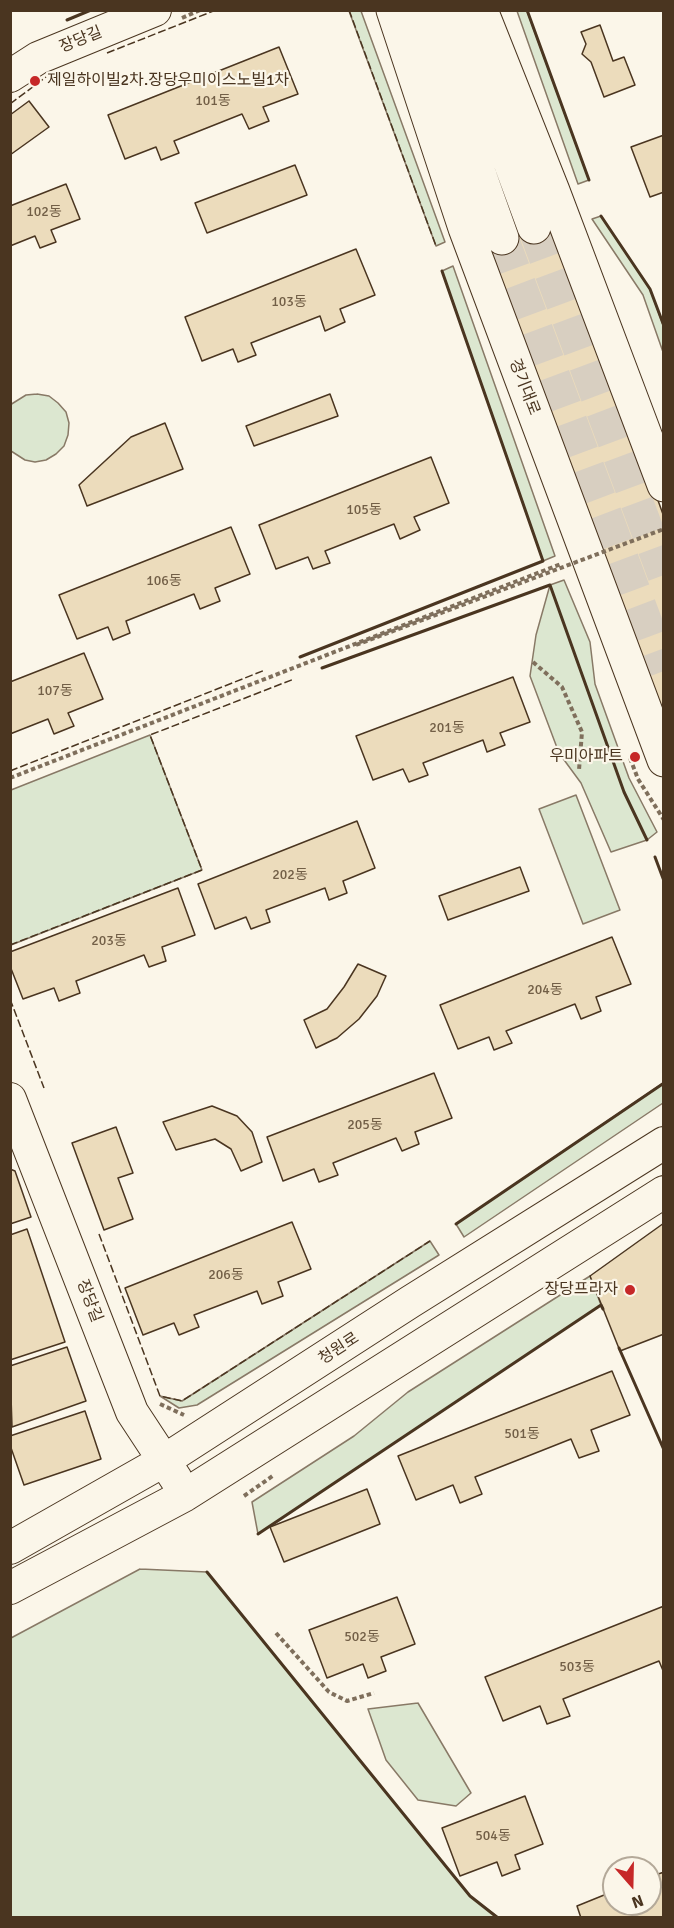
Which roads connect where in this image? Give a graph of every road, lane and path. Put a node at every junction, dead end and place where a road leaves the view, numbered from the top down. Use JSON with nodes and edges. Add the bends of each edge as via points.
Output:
{"nodes":[{"id":1,"x":155,"y":10,"type":"edge"},
{"id":2,"x":393,"y":10,"type":"edge"},
{"id":3,"x":421,"y":10,"type":"edge"},
{"id":4,"x":454,"y":10,"type":"edge"},
{"id":5,"x":480,"y":10,"type":"edge"},
{"id":6,"x":10,"y":76,"type":"edge"},
{"id":7,"x":534,"y":227,"type":"tunnel mouth"},
{"id":8,"x":502,"y":238,"type":"tunnel mouth"},
{"id":9,"x":663,"y":485,"type":"edge"},
{"id":10,"x":663,"y":529,"type":"edge"},
{"id":11,"x":562,"y":564,"type":"dead end"},
{"id":12,"x":356,"y":645,"type":"junction"},
{"id":13,"x":533,"y":662,"type":"dead end"},
{"id":14,"x":663,"y":760,"type":"edge"},
{"id":15,"x":579,"y":770,"type":"dead end"},
{"id":16,"x":10,"y":778,"type":"edge"},
{"id":17,"x":10,"y":1099,"type":"edge"},
{"id":18,"x":663,"y":1143,"type":"edge"},
{"id":19,"x":663,"y":1192,"type":"edge"},
{"id":20,"x":150,"y":1400,"type":"dead end"},
{"id":21,"x":186,"y":1416,"type":"dead end"},
{"id":22,"x":165,"y":1460,"type":"junction"},
{"id":23,"x":185,"y":1495,"type":"junction"},
{"id":24,"x":10,"y":1548,"type":"edge"},
{"id":25,"x":10,"y":1588,"type":"edge"},
{"id":26,"x":276,"y":1633,"type":"dead end"},
{"id":27,"x":374,"y":1693,"type":"dead end"}],
"edges":[{"from":1,"to":6,"type":"main road","name":"장당길","via":[[38,58]]},
{"from":2,"to":14,"type":"main road","name":"경기대로","via":[[465,228]]},
{"from":3,"to":8,"type":"main road"},
{"from":4,"to":7,"type":"main road"},
{"from":5,"to":9,"type":"main road","via":[[553,191]]},
{"from":10,"to":12,"type":"path","bridge":true},
{"from":11,"to":12,"type":"path"},
{"from":12,"to":16,"type":"path"},
{"from":13,"to":15,"type":"path","via":[[562,687],[582,732]]},
{"from":17,"to":22,"type":"main road","name":"장당길","via":[[132,1412]]},
{"from":18,"to":22,"type":"main road","name":"청원로"},
{"from":19,"to":23,"type":"main road"},
{"from":20,"to":21,"type":"path"},
{"from":22,"to":23,"type":"main road","name":"장당길"},
{"from":22,"to":24,"type":"main road","name":"청원로"},
{"from":23,"to":25,"type":"main road"},
{"from":26,"to":27,"type":"path","via":[[329,1692],[347,1701]]}]}
